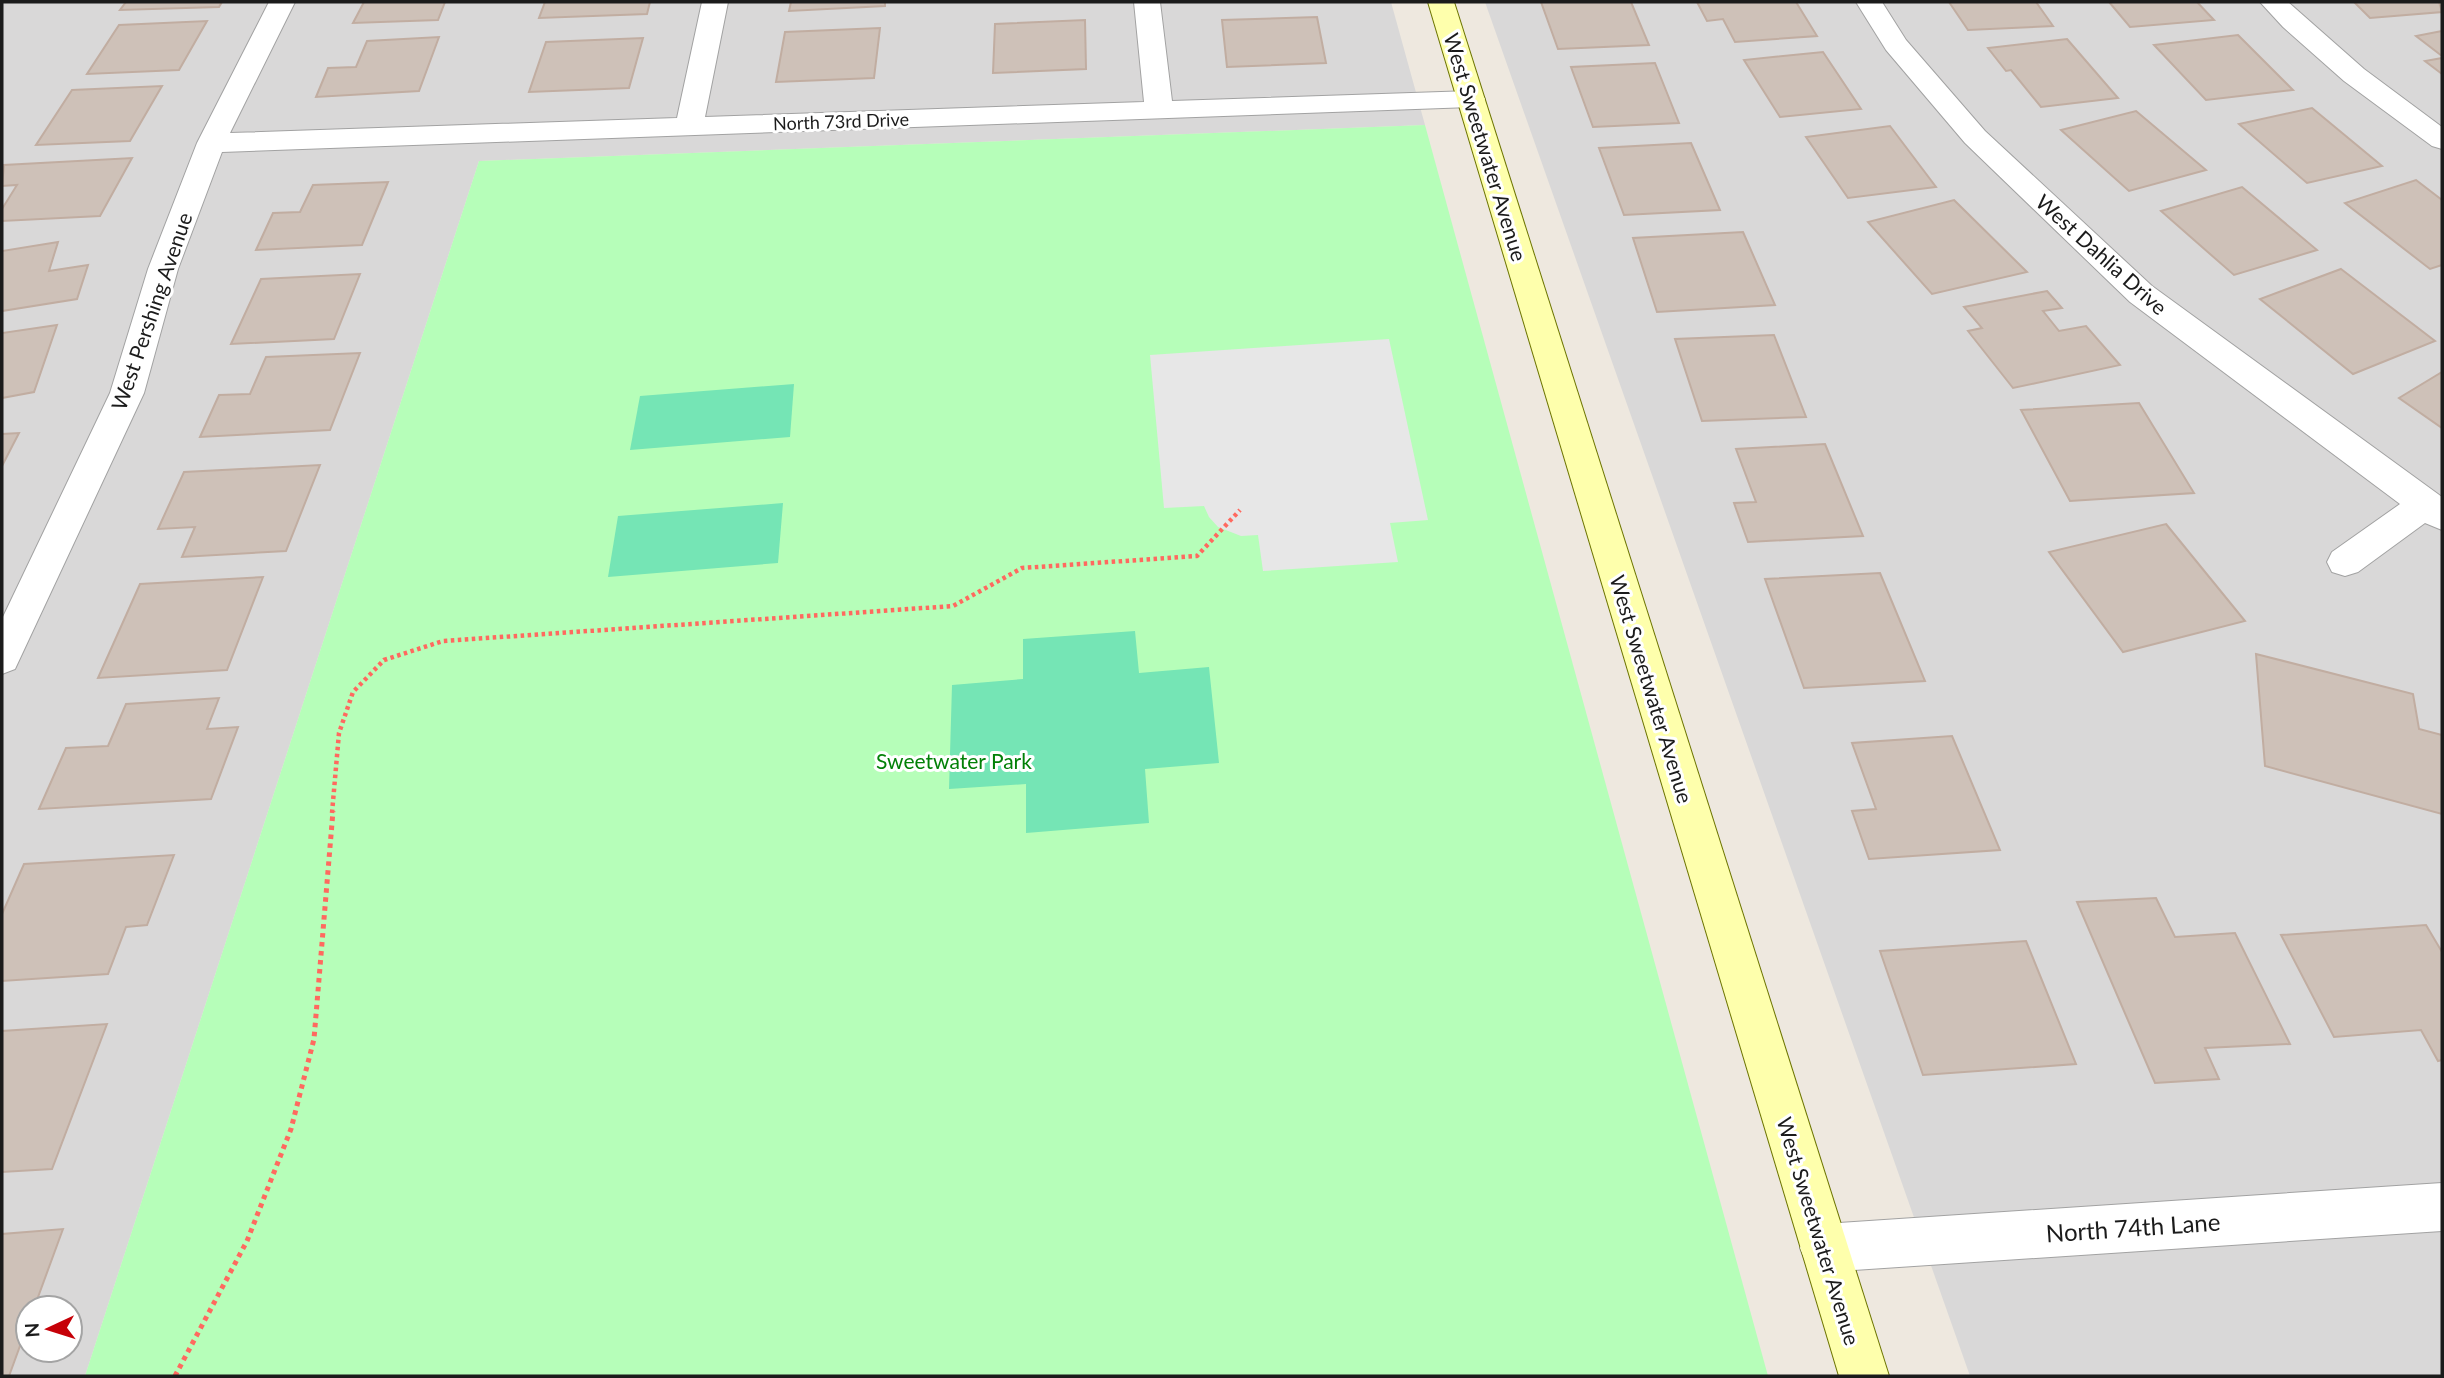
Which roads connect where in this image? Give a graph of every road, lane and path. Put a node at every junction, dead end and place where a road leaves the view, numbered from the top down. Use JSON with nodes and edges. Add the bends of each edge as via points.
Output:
{"nodes":[{"id":1,"x":282,"y":2,"type":"edge"},
{"id":2,"x":715,"y":2,"type":"edge"},
{"id":3,"x":1147,"y":2,"type":"edge"},
{"id":4,"x":1441,"y":2,"type":"edge"},
{"id":5,"x":1869,"y":2,"type":"edge"},
{"id":6,"x":2273,"y":2,"type":"edge"},
{"id":7,"x":1471,"y":99,"type":"junction"},
{"id":8,"x":1159,"y":110,"type":"junction"},
{"id":9,"x":690,"y":126,"type":"junction"},
{"id":10,"x":2442,"y":140,"type":"edge"},
{"id":11,"x":211,"y":143,"type":"junction"},
{"id":12,"x":1240,"y":510,"type":"dead end"},
{"id":13,"x":2433,"y":510,"type":"edge"},
{"id":14,"x":2345,"y":562,"type":"dead end"},
{"id":15,"x":2,"y":657,"type":"edge"},
{"id":16,"x":2442,"y":1207,"type":"edge"},
{"id":17,"x":1824,"y":1248,"type":"junction"},
{"id":18,"x":175,"y":1376,"type":"edge"},
{"id":19,"x":1864,"y":1376,"type":"edge"}],
"edges":[{"from":1,"to":11,"type":"street","name":"West Pershing Avenue"},
{"from":2,"to":9,"type":"street"},
{"from":3,"to":8,"type":"street"},
{"from":4,"to":7,"type":"street","name":"West Sweetwater Avenue"},
{"from":5,"to":13,"type":"street","name":"West Dahlia Drive","via":[[1895,44],[1975,137],[2141,294]]},
{"from":6,"to":10,"type":"street","via":[[2355,78]]},
{"from":7,"to":8,"type":"street","name":"North 73rd Drive"},
{"from":7,"to":17,"type":"street","name":"West Sweetwater Avenue"},
{"from":8,"to":9,"type":"street","name":"North 73rd Drive"},
{"from":9,"to":11,"type":"street","name":"North 73rd Drive"},
{"from":11,"to":15,"type":"street","name":"West Pershing Avenue","via":[[163,269],[127,393]]},
{"from":12,"to":18,"type":"path","via":[[1197,556],[1022,568],[953,606],[443,641],[384,660],[353,692],[339,733],[314,1039],[292,1129],[247,1241]]},
{"from":13,"to":14,"type":"street"},
{"from":16,"to":17,"type":"street","name":"North 74th Lane"},
{"from":17,"to":19,"type":"street","name":"West Sweetwater Avenue"}]}
